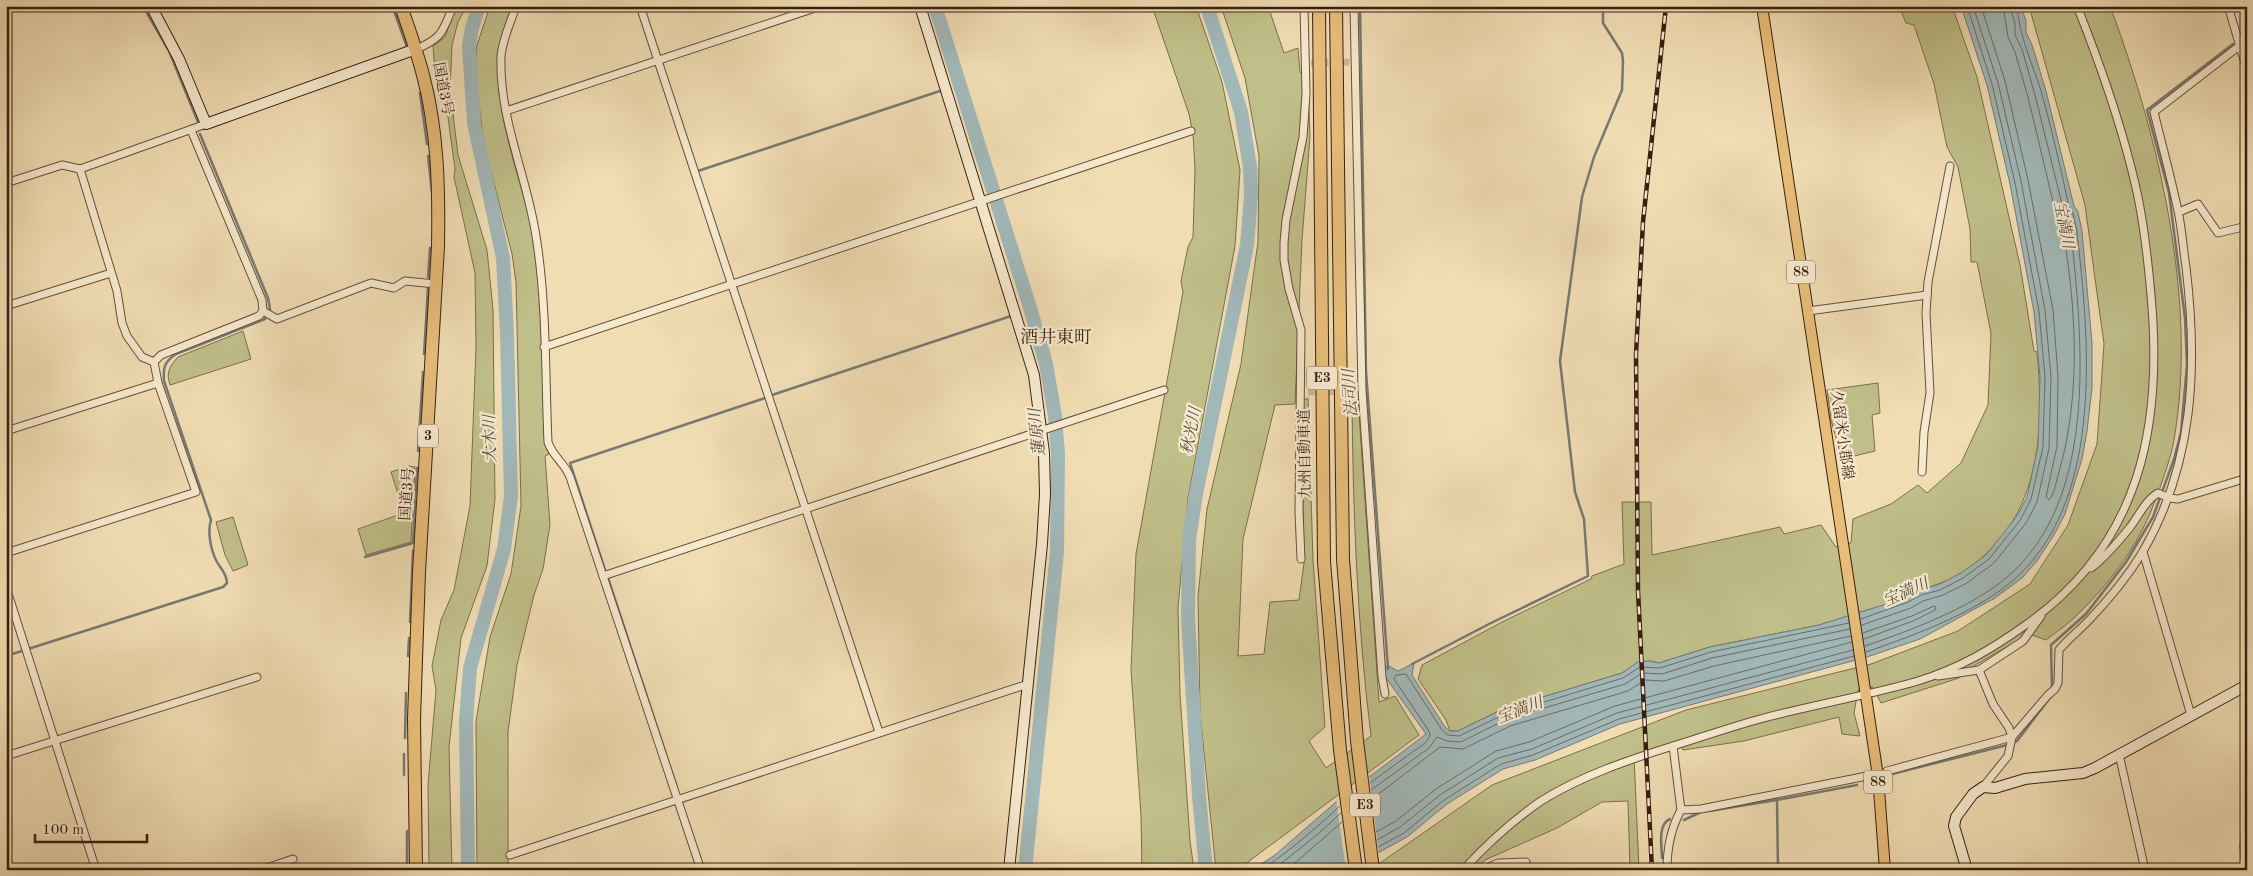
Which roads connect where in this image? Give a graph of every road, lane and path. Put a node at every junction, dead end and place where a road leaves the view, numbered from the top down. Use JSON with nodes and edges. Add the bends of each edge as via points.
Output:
{"nodes":[{"id":1,"x":151,"y":6,"type":"edge"},
{"id":2,"x":401,"y":6,"type":"edge"},
{"id":3,"x":453,"y":6,"type":"edge"},
{"id":4,"x":516,"y":6,"type":"edge"},
{"id":5,"x":640,"y":6,"type":"edge"},
{"id":6,"x":821,"y":6,"type":"edge"},
{"id":7,"x":920,"y":6,"type":"edge"},
{"id":8,"x":1304,"y":6,"type":"edge"},
{"id":9,"x":1319,"y":6,"type":"edge"},
{"id":10,"x":1336,"y":6,"type":"edge"},
{"id":11,"x":1354,"y":6,"type":"edge"},
{"id":12,"x":1762,"y":6,"type":"edge"},
{"id":13,"x":2077,"y":6,"type":"edge"},
{"id":14,"x":2228,"y":6,"type":"edge"},
{"id":15,"x":2247,"y":40,"type":"edge"},
{"id":16,"x":2239,"y":46,"type":"junction"},
{"id":17,"x":416,"y":49,"type":"junction"},
{"id":18,"x":658,"y":60,"type":"junction"},
{"id":19,"x":2247,"y":70,"type":"edge"},
{"id":20,"x":506,"y":111,"type":"junction"},
{"id":21,"x":206,"y":124,"type":"junction"},
{"id":22,"x":190,"y":130,"type":"junction"},
{"id":23,"x":1190,"y":131,"type":"dead end"},
{"id":24,"x":1950,"y":166,"type":"dead end"},
{"id":25,"x":80,"y":169,"type":"junction"},
{"id":26,"x":6,"y":183,"type":"edge"},
{"id":27,"x":982,"y":200,"type":"junction"},
{"id":28,"x":2179,"y":212,"type":"junction"},
{"id":29,"x":2247,"y":226,"type":"edge"},
{"id":30,"x":111,"y":273,"type":"junction"},
{"id":31,"x":436,"y":284,"type":"junction"},
{"id":32,"x":732,"y":284,"type":"junction"},
{"id":33,"x":1927,"y":295,"type":"junction"},
{"id":34,"x":6,"y":306,"type":"edge"},
{"id":35,"x":1808,"y":311,"type":"junction"},
{"id":36,"x":263,"y":312,"type":"junction"},
{"id":37,"x":544,"y":347,"type":"junction"},
{"id":38,"x":154,"y":362,"type":"junction"},
{"id":39,"x":158,"y":383,"type":"junction"},
{"id":40,"x":1164,"y":390,"type":"dead end"},
{"id":41,"x":6,"y":431,"type":"edge"},
{"id":42,"x":1041,"y":431,"type":"junction"},
{"id":43,"x":1922,"y":472,"type":"dead end"},
{"id":44,"x":2247,"y":478,"type":"edge"},
{"id":45,"x":2169,"y":498,"type":"junction"},
{"id":46,"x":806,"y":509,"type":"junction"},
{"id":47,"x":2142,"y":552,"type":"junction"},
{"id":48,"x":6,"y":553,"type":"edge"},
{"id":49,"x":1301,"y":559,"type":"dead end"},
{"id":50,"x":2083,"y":574,"type":"junction"},
{"id":51,"x":602,"y":576,"type":"junction"},
{"id":52,"x":6,"y":587,"type":"edge"},
{"id":53,"x":2042,"y":613,"type":"junction"},
{"id":54,"x":1979,"y":670,"type":"junction"},
{"id":55,"x":257,"y":677,"type":"dead end"},
{"id":56,"x":1930,"y":677,"type":"junction"},
{"id":57,"x":1028,"y":684,"type":"junction"},
{"id":58,"x":2247,"y":685,"type":"edge"},
{"id":59,"x":1865,"y":692,"type":"junction"},
{"id":60,"x":1385,"y":694,"type":"dead end"},
{"id":61,"x":2191,"y":715,"type":"junction"},
{"id":62,"x":879,"y":732,"type":"junction"},
{"id":63,"x":2012,"y":737,"type":"junction"},
{"id":64,"x":56,"y":740,"type":"junction"},
{"id":65,"x":1673,"y":746,"type":"junction"},
{"id":66,"x":2119,"y":754,"type":"junction"},
{"id":67,"x":6,"y":756,"type":"edge"},
{"id":68,"x":1887,"y":771,"type":"dead end"},
{"id":69,"x":1867,"y":776,"type":"dead end"},
{"id":70,"x":1983,"y":788,"type":"junction"},
{"id":71,"x":678,"y":801,"type":"junction"},
{"id":72,"x":1681,"y":810,"type":"junction"},
{"id":73,"x":2247,"y":817,"type":"edge"},
{"id":74,"x":510,"y":855,"type":"dead end"},
{"id":75,"x":293,"y":859,"type":"dead end"},
{"id":76,"x":96,"y":870,"type":"edge"},
{"id":77,"x":261,"y":870,"type":"edge"},
{"id":78,"x":416,"y":870,"type":"edge"},
{"id":79,"x":701,"y":870,"type":"edge"},
{"id":80,"x":1009,"y":870,"type":"edge"},
{"id":81,"x":1356,"y":870,"type":"edge"},
{"id":82,"x":1373,"y":870,"type":"edge"},
{"id":83,"x":1463,"y":870,"type":"edge"},
{"id":84,"x":1482,"y":870,"type":"edge"},
{"id":85,"x":1526,"y":870,"type":"edge"},
{"id":86,"x":1667,"y":870,"type":"edge"},
{"id":87,"x":1885,"y":870,"type":"edge"},
{"id":88,"x":1967,"y":870,"type":"edge"},
{"id":89,"x":2145,"y":870,"type":"edge"},
{"id":90,"x":2246,"y":870,"type":"edge"}],
"edges":[{"from":1,"to":21,"type":"street","via":[[179,60]]},
{"from":2,"to":17,"type":"highway","name":"国道3号","number":"3"},
{"from":3,"to":17,"type":"street","via":[[442,34],[430,44]]},
{"from":4,"to":20,"type":"street","via":[[501,56]]},
{"from":5,"to":18,"type":"street"},
{"from":6,"to":18,"type":"street"},
{"from":7,"to":27,"type":"street"},
{"from":8,"to":49,"type":"street","via":[[1309,63],[1303,137],[1295,166],[1284,243],[1289,289],[1301,330],[1304,392],[1299,512]]},
{"from":9,"to":81,"type":"highway","name":"九州自動車道","number":"E3","via":[[1324,562],[1340,750]]},
{"from":10,"to":82,"type":"highway","number":"E3","via":[[1343,559],[1357,741]]},
{"from":11,"to":60,"type":"street","via":[[1358,390]]},
{"from":12,"to":35,"type":"main road","name":"久留米小郡線","number":"88"},
{"from":13,"to":50,"type":"street","via":[[2112,104],[2137,193],[2150,279],[2155,368],[2149,431],[2135,484],[2116,526]]},
{"from":14,"to":16,"type":"street"},
{"from":15,"to":16,"type":"street"},
{"from":16,"to":19,"type":"street"},
{"from":16,"to":28,"type":"street","via":[[2154,112]]},
{"from":17,"to":21,"type":"street"},
{"from":17,"to":31,"type":"highway","name":"国道3号","number":"3","via":[[431,111],[437,169]]},
{"from":18,"to":20,"type":"street"},
{"from":18,"to":32,"type":"street"},
{"from":20,"to":37,"type":"street","via":[[536,235],[543,297]]},
{"from":21,"to":22,"type":"street"},
{"from":22,"to":25,"type":"street"},
{"from":22,"to":36,"type":"street","via":[[262,300]]},
{"from":23,"to":27,"type":"street"},
{"from":24,"to":33,"type":"street"},
{"from":25,"to":26,"type":"street","via":[[62,165]]},
{"from":25,"to":30,"type":"street"},
{"from":27,"to":32,"type":"street"},
{"from":27,"to":42,"type":"street","via":[[1034,375]]},
{"from":28,"to":29,"type":"street","via":[[2198,204],[2218,233]]},
{"from":28,"to":45,"type":"street","via":[[2188,287],[2192,365],[2186,440]]},
{"from":30,"to":34,"type":"street"},
{"from":30,"to":38,"type":"street","via":[[127,336],[142,358]]},
{"from":31,"to":36,"type":"street","via":[[405,281],[394,288],[370,283],[277,319]]},
{"from":31,"to":78,"type":"highway","name":"国道3号","number":"3","via":[[419,572],[414,719]]},
{"from":32,"to":37,"type":"street"},
{"from":32,"to":46,"type":"street"},
{"from":33,"to":35,"type":"street"},
{"from":33,"to":43,"type":"street","via":[[1930,393]]},
{"from":35,"to":59,"type":"main road","name":"久留米小郡線","number":"88"},
{"from":36,"to":38,"type":"street","via":[[161,355]]},
{"from":37,"to":51,"type":"street","via":[[548,442],[553,455],[567,470]]},
{"from":38,"to":39,"type":"street"},
{"from":39,"to":41,"type":"street"},
{"from":39,"to":48,"type":"street","via":[[196,492]]},
{"from":40,"to":42,"type":"street"},
{"from":42,"to":46,"type":"street"},
{"from":42,"to":57,"type":"street","via":[[1045,494]]},
{"from":44,"to":45,"type":"street","via":[[2178,499]]},
{"from":45,"to":47,"type":"street"},
{"from":45,"to":50,"type":"street","via":[[2158,493],[2152,496],[2100,562]]},
{"from":46,"to":51,"type":"street"},
{"from":46,"to":62,"type":"street"},
{"from":47,"to":61,"type":"street"},
{"from":47,"to":63,"type":"street","via":[[2112,595],[2059,650],[2055,689]]},
{"from":50,"to":53,"type":"street"},
{"from":51,"to":71,"type":"street"},
{"from":52,"to":64,"type":"street"},
{"from":53,"to":54,"type":"street","via":[[2023,641]]},
{"from":53,"to":56,"type":"street","via":[[1988,652]]},
{"from":54,"to":56,"type":"street"},
{"from":54,"to":63,"type":"street"},
{"from":55,"to":64,"type":"street"},
{"from":56,"to":59,"type":"street"},
{"from":57,"to":62,"type":"street"},
{"from":57,"to":80,"type":"street"},
{"from":58,"to":61,"type":"street"},
{"from":59,"to":65,"type":"street"},
{"from":59,"to":87,"type":"main road","name":"久留米小郡線","number":"88","via":[[1878,776]]},
{"from":61,"to":66,"type":"street"},
{"from":62,"to":71,"type":"street"},
{"from":63,"to":68,"type":"street"},
{"from":63,"to":70,"type":"street","via":[[2008,756]]},
{"from":64,"to":67,"type":"street"},
{"from":64,"to":76,"type":"street"},
{"from":65,"to":72,"type":"street"},
{"from":65,"to":83,"type":"street","via":[[1589,776],[1558,791],[1509,825]]},
{"from":66,"to":70,"type":"street","via":[[2082,773],[2040,776]]},
{"from":66,"to":89,"type":"street"},
{"from":69,"to":72,"type":"street","via":[[1701,809]]},
{"from":70,"to":88,"type":"street","via":[[1973,794],[1956,817],[1954,826]]},
{"from":71,"to":74,"type":"street"},
{"from":71,"to":79,"type":"street"},
{"from":72,"to":86,"type":"street","via":[[1674,822]]},
{"from":73,"to":90,"type":"street"},
{"from":75,"to":77,"type":"street"},
{"from":84,"to":85,"type":"street","via":[[1498,863],[1526,862]]}]}
